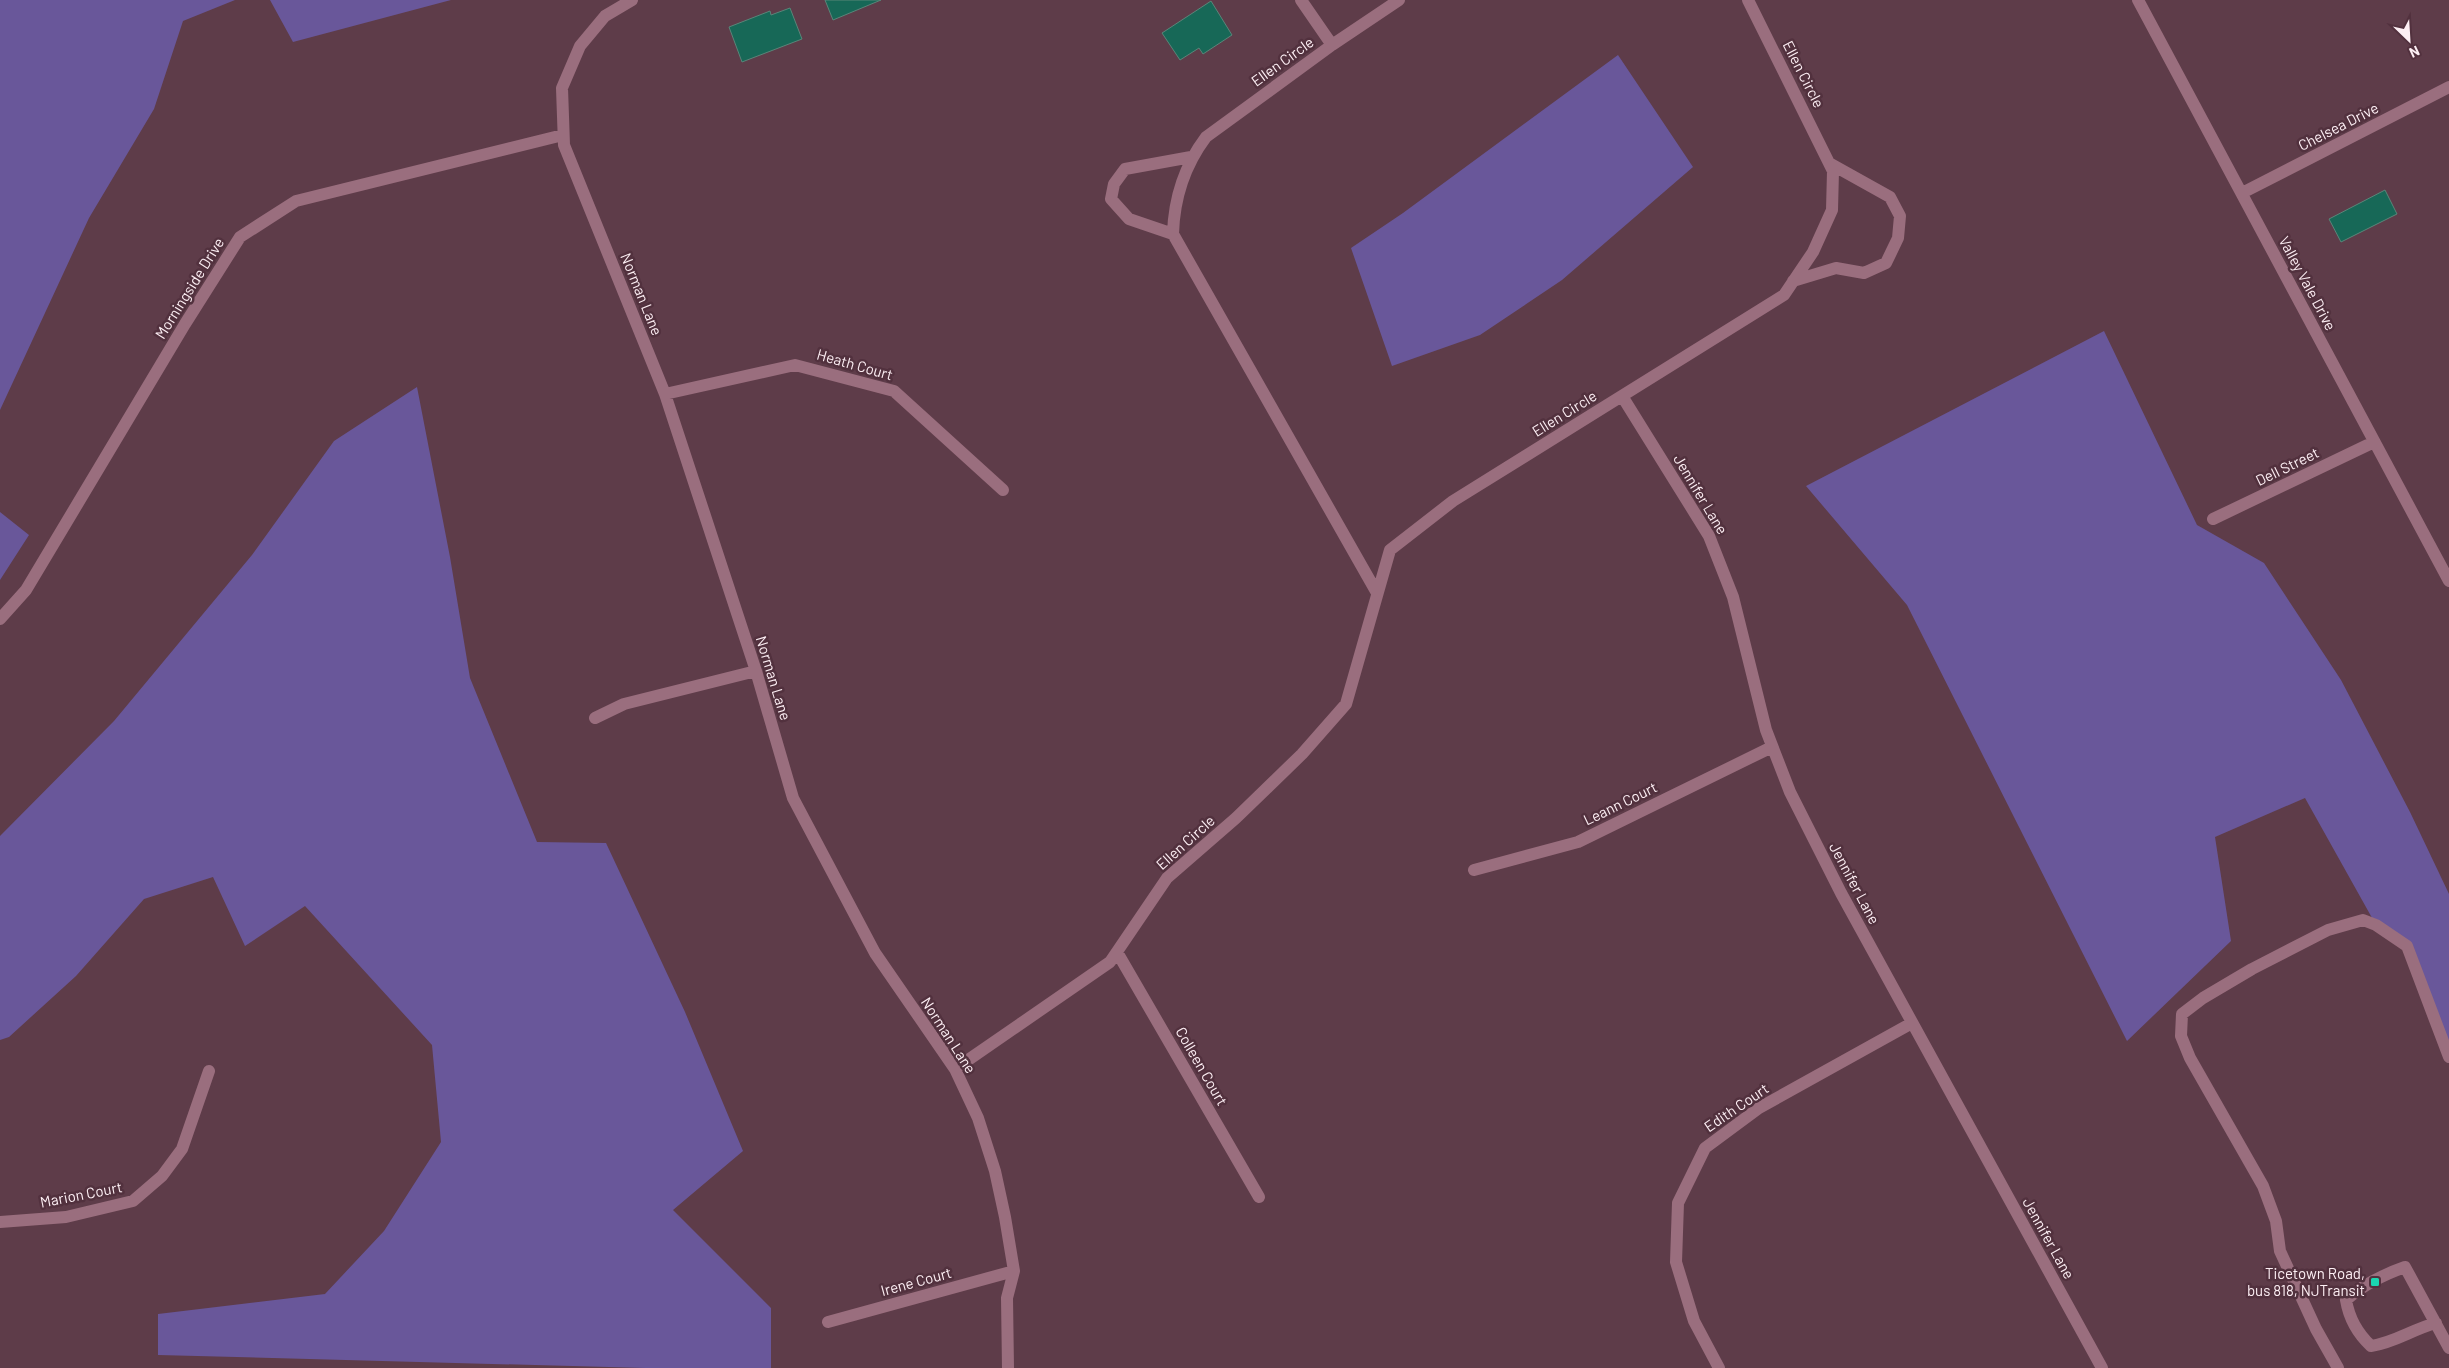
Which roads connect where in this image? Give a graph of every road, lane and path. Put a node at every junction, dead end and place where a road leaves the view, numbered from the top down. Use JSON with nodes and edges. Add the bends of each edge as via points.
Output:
{"nodes":[{"id":1,"x":631,"y":0,"type":"edge"},
{"id":2,"x":1301,"y":0,"type":"edge"},
{"id":3,"x":1399,"y":0,"type":"edge"},
{"id":4,"x":1748,"y":0,"type":"edge"},
{"id":5,"x":2138,"y":0,"type":"edge"},
{"id":6,"x":1332,"y":45,"type":"junction"},
{"id":7,"x":2449,"y":87,"type":"edge"},
{"id":8,"x":564,"y":135,"type":"junction"},
{"id":9,"x":1191,"y":157,"type":"junction"},
{"id":10,"x":1829,"y":163,"type":"junction"},
{"id":11,"x":2242,"y":193,"type":"junction"},
{"id":12,"x":1173,"y":234,"type":"junction"},
{"id":13,"x":1793,"y":281,"type":"junction"},
{"id":14,"x":665,"y":394,"type":"junction"},
{"id":15,"x":1622,"y":396,"type":"junction"},
{"id":16,"x":2374,"y":442,"type":"junction"},
{"id":17,"x":1003,"y":490,"type":"dead end"},
{"id":18,"x":2213,"y":519,"type":"dead end"},
{"id":19,"x":2449,"y":581,"type":"edge"},
{"id":20,"x":1377,"y":592,"type":"junction"},
{"id":21,"x":0,"y":619,"type":"edge"},
{"id":22,"x":756,"y":671,"type":"junction"},
{"id":23,"x":595,"y":718,"type":"dead end"},
{"id":24,"x":1772,"y":747,"type":"junction"},
{"id":25,"x":1474,"y":870,"type":"dead end"},
{"id":26,"x":1117,"y":952,"type":"junction"},
{"id":27,"x":1912,"y":1023,"type":"junction"},
{"id":28,"x":2449,"y":1057,"type":"edge"},
{"id":29,"x":955,"y":1069,"type":"junction"},
{"id":30,"x":209,"y":1071,"type":"dead end"},
{"id":31,"x":1259,"y":1197,"type":"dead end"},
{"id":32,"x":0,"y":1222,"type":"edge"},
{"id":33,"x":1014,"y":1271,"type":"junction"},
{"id":34,"x":828,"y":1322,"type":"dead end"},
{"id":35,"x":2436,"y":1323,"type":"junction"},
{"id":36,"x":2449,"y":1348,"type":"edge"},
{"id":37,"x":1008,"y":1368,"type":"edge"},
{"id":38,"x":1719,"y":1368,"type":"edge"},
{"id":39,"x":2102,"y":1368,"type":"edge"},
{"id":40,"x":2338,"y":1368,"type":"edge"}],
"edges":[{"from":1,"to":8,"type":"street","name":"Norman Lane","via":[[605,16],[580,46],[562,88]]},
{"from":2,"to":6,"type":"street"},
{"from":3,"to":6,"type":"street","name":"Ellen Circle"},
{"from":4,"to":10,"type":"street","name":"Ellen Circle"},
{"from":5,"to":11,"type":"street","name":"Valley Vale Drive"},
{"from":6,"to":9,"type":"street","name":"Ellen Circle","via":[[1206,137]]},
{"from":7,"to":11,"type":"street","name":"Chelsea Drive"},
{"from":8,"to":14,"type":"street","name":"Norman Lane","via":[[564,145]]},
{"from":8,"to":21,"type":"street","name":"Morningside Drive","via":[[296,201],[240,237],[26,590]]},
{"from":9,"to":12,"type":"street","name":"Ellen Circle","via":[[1174,210]]},
{"from":9,"to":12,"type":"street","via":[[1125,169],[1114,184],[1111,199],[1129,219]]},
{"from":10,"to":13,"type":"street","name":"Ellen Circle","via":[[1833,171],[1832,210],[1813,252]]},
{"from":10,"to":13,"type":"street","via":[[1890,197],[1900,216],[1898,238],[1886,263],[1864,273],[1836,268]]},
{"from":11,"to":16,"type":"street","name":"Valley Vale Drive"},
{"from":12,"to":20,"type":"street"},
{"from":13,"to":15,"type":"street","name":"Ellen Circle","via":[[1784,295]]},
{"from":14,"to":17,"type":"street","name":"Heath Court","via":[[795,364],[894,391]]},
{"from":14,"to":22,"type":"street","name":"Norman Lane"},
{"from":15,"to":20,"type":"street","name":"Ellen Circle","via":[[1453,501],[1390,550]]},
{"from":15,"to":24,"type":"street","name":"Jennifer Lane","via":[[1710,536],[1733,597]]},
{"from":16,"to":18,"type":"street","name":"Dell Street"},
{"from":16,"to":19,"type":"street","name":"Valley Vale Drive"},
{"from":20,"to":26,"type":"street","name":"Ellen Circle","via":[[1346,704],[1302,754],[1168,878]]},
{"from":22,"to":23,"type":"street","via":[[624,704]]},
{"from":22,"to":29,"type":"street","name":"Norman Lane","via":[[793,798],[875,953]]},
{"from":24,"to":25,"type":"street","name":"Leann Court","via":[[1578,842]]},
{"from":24,"to":27,"type":"street","name":"Jennifer Lane","via":[[1805,823]]},
{"from":26,"to":29,"type":"street","name":"Ellen Circle","via":[[1110,962]]},
{"from":26,"to":31,"type":"street","name":"Colleen Court"},
{"from":27,"to":38,"type":"street","name":"Edith Court","via":[[1759,1108],[1705,1148],[1678,1203],[1676,1262],[1694,1320]]},
{"from":27,"to":39,"type":"street","name":"Jennifer Lane"},
{"from":28,"to":40,"type":"street","via":[[2407,946],[2363,920],[2328,930],[2252,969],[2182,1014],[2181,1036],[2190,1058],[2264,1186],[2276,1222],[2280,1252]]},
{"from":29,"to":33,"type":"street","name":"Norman Lane","via":[[978,1118],[995,1171]]},
{"from":30,"to":32,"type":"street","name":"Marion Court","via":[[182,1148],[162,1176],[133,1201],[66,1217]]},
{"from":33,"to":34,"type":"street","name":"Irene Court"},
{"from":33,"to":37,"type":"street","name":"Norman Lane","via":[[1007,1298]]},
{"from":35,"to":35,"type":"street","via":[[2405,1268],[2383,1275],[2346,1300],[2349,1316],[2370,1346],[2386,1344],[2415,1328]]},
{"from":35,"to":36,"type":"street"}]}
